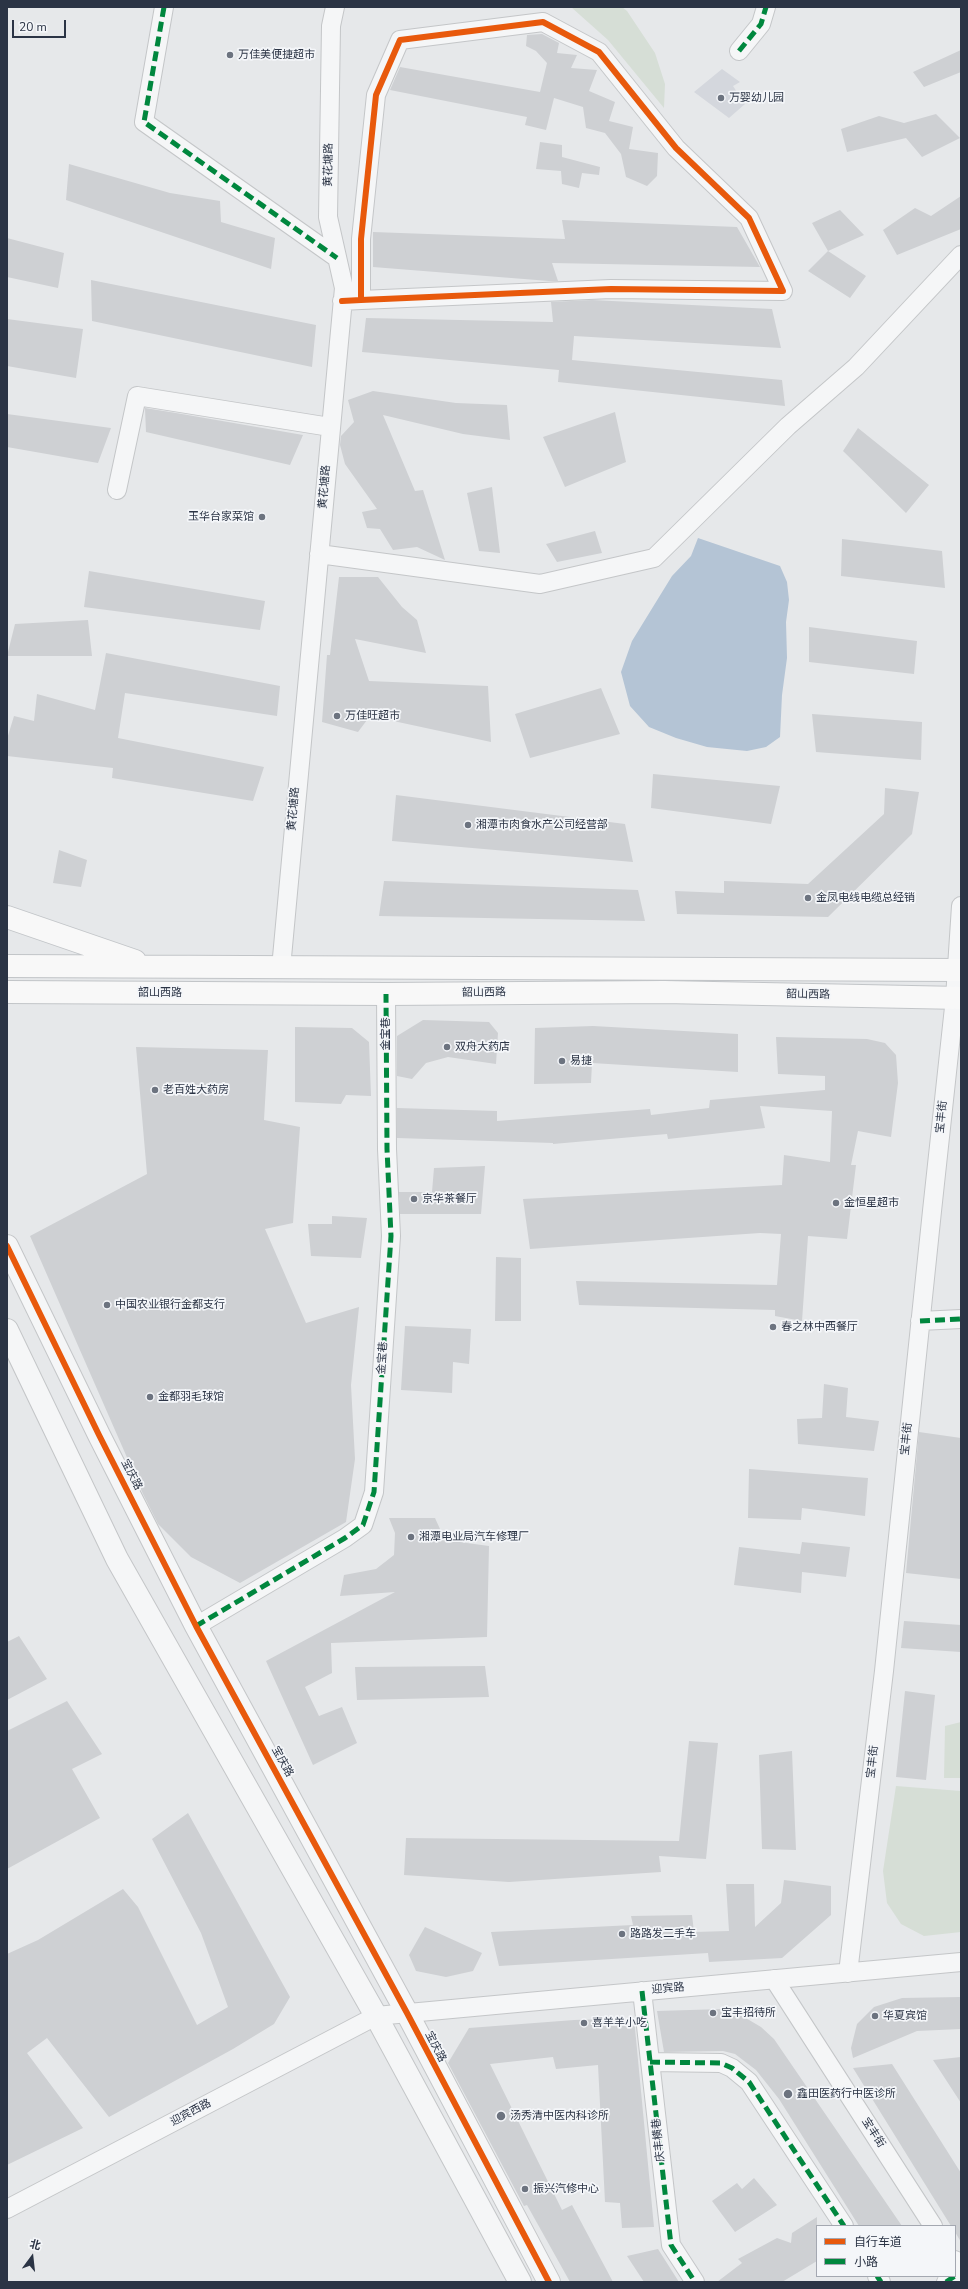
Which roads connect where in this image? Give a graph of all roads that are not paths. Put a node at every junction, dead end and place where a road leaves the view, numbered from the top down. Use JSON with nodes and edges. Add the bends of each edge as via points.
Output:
{"nodes":[{"id":1,"x":164,"y":7,"type":"edge"},
{"id":2,"x":335,"y":7,"type":"edge"},
{"id":3,"x":766,"y":7,"type":"edge"},
{"id":4,"x":739,"y":51,"type":"dead end"},
{"id":5,"x":961,"y":255,"type":"edge"},
{"id":6,"x":337,"y":258,"type":"junction"},
{"id":7,"x":361,"y":300,"type":"junction"},
{"id":8,"x":342,"y":301,"type":"junction"},
{"id":9,"x":330,"y":427,"type":"junction"},
{"id":10,"x":117,"y":490,"type":"dead end"},
{"id":11,"x":318,"y":554,"type":"junction"},
{"id":12,"x":961,"y":906,"type":"edge"},
{"id":13,"x":7,"y":917,"type":"edge"},
{"id":14,"x":7,"y":966,"type":"edge"},
{"id":15,"x":153,"y":967,"type":"junction"},
{"id":16,"x":281,"y":968,"type":"junction"},
{"id":17,"x":958,"y":970,"type":"edge"},
{"id":18,"x":7,"y":992,"type":"edge"},
{"id":19,"x":386,"y":994,"type":"junction"},
{"id":20,"x":958,"y":998,"type":"edge"},
{"id":21,"x":7,"y":1246,"type":"edge"},
{"id":22,"x":961,"y":1319,"type":"edge"},
{"id":23,"x":920,"y":1321,"type":"junction"},
{"id":24,"x":7,"y":1330,"type":"edge"},
{"id":25,"x":196,"y":1626,"type":"junction"},
{"id":26,"x":961,"y":1962,"type":"edge"},
{"id":27,"x":848,"y":1972,"type":"junction"},
{"id":28,"x":774,"y":1979,"type":"junction"},
{"id":29,"x":642,"y":1991,"type":"junction"},
{"id":30,"x":407,"y":2013,"type":"junction"},
{"id":31,"x":376,"y":2016,"type":"junction"},
{"id":32,"x":650,"y":2062,"type":"junction"},
{"id":33,"x":7,"y":2209,"type":"edge"},
{"id":34,"x":843,"y":2225,"type":"edge"},
{"id":35,"x":932,"y":2225,"type":"edge"},
{"id":36,"x":520,"y":2282,"type":"edge"},
{"id":37,"x":549,"y":2282,"type":"edge"},
{"id":38,"x":695,"y":2282,"type":"edge"}],
"edges":[{"from":1,"to":6,"type":"street","via":[[144,122]]},
{"from":2,"to":6,"type":"street","name":"黄花塘路","via":[[331,26],[328,217]]},
{"from":3,"to":4,"type":"street","via":[[761,24]]},
{"from":5,"to":11,"type":"street","via":[[856,367],[788,426],[654,558],[540,584]]},
{"from":6,"to":8,"type":"street","name":"黄花塘路","via":[[344,288]]},
{"from":7,"to":7,"type":"street","via":[[611,289],[784,291],[749,218],[676,148],[599,52],[543,22],[400,40],[376,95],[361,239]]},
{"from":7,"to":8,"type":"street"},
{"from":8,"to":9,"type":"street","name":"黄花塘路"},
{"from":9,"to":10,"type":"street","via":[[137,396]]},
{"from":9,"to":11,"type":"street","name":"黄花塘路"},
{"from":11,"to":16,"type":"street","name":"黄花塘路"},
{"from":12,"to":17,"type":"street","name":"宝丰街"},
{"from":13,"to":15,"type":"main road"},
{"from":14,"to":15,"type":"main road"},
{"from":15,"to":16,"type":"main road"},
{"from":16,"to":17,"type":"main road"},
{"from":17,"to":20,"type":"street","name":"宝丰街"},
{"from":18,"to":19,"type":"main road","name":"韶山西路"},
{"from":19,"to":20,"type":"main road","name":"韶山西路","via":[[664,992]]},
{"from":19,"to":25,"type":"street","name":"金宝巷","via":[[387,1149],[391,1236],[374,1492],[362,1526]]},
{"from":20,"to":23,"type":"street","name":"宝丰街"},
{"from":21,"to":25,"type":"street","name":"宝庆路"},
{"from":22,"to":23,"type":"street"},
{"from":23,"to":27,"type":"street","name":"宝丰街","via":[[884,1671]]},
{"from":24,"to":31,"type":"street","via":[[117,1559]]},
{"from":25,"to":30,"type":"street","name":"宝庆路"},
{"from":26,"to":27,"type":"street","name":"迎宾路"},
{"from":27,"to":28,"type":"street","name":"迎宾路"},
{"from":28,"to":29,"type":"street","name":"迎宾路"},
{"from":28,"to":35,"type":"street","name":"宝丰街"},
{"from":29,"to":30,"type":"street","name":"迎宾路"},
{"from":29,"to":32,"type":"street","name":"庆丰横巷"},
{"from":30,"to":31,"type":"street","name":"迎宾路"},
{"from":30,"to":37,"type":"street","name":"宝庆路"},
{"from":31,"to":33,"type":"street","name":"迎宾西路"},
{"from":31,"to":36,"type":"street"},
{"from":32,"to":34,"type":"street","via":[[721,2063],[732,2068],[749,2082]]},
{"from":32,"to":38,"type":"street","name":"庆丰横巷","via":[[671,2245]]}]}
